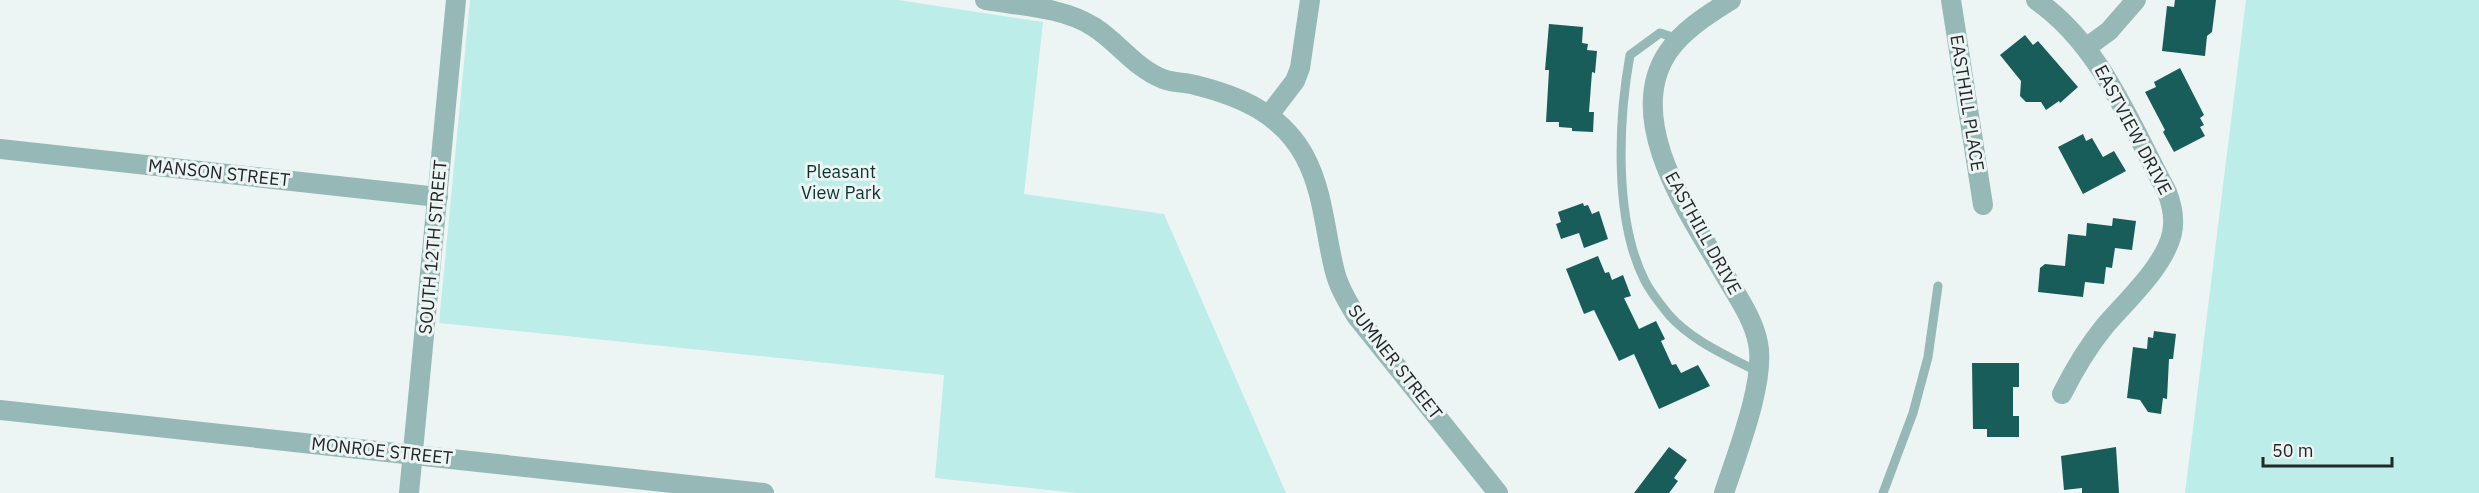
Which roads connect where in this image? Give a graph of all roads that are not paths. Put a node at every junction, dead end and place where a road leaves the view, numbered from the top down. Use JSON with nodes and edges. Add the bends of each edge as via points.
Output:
{"nodes":[{"id":1,"x":456,"y":0,"type":"edge"},
{"id":2,"x":985,"y":0,"type":"edge"},
{"id":3,"x":1310,"y":0,"type":"edge"},
{"id":4,"x":1731,"y":0,"type":"edge"},
{"id":5,"x":1951,"y":0,"type":"edge"},
{"id":6,"x":2036,"y":0,"type":"edge"},
{"id":7,"x":2136,"y":0,"type":"edge"},
{"id":8,"x":1679,"y":39,"type":"junction"},
{"id":9,"x":2087,"y":47,"type":"junction"},
{"id":10,"x":1269,"y":115,"type":"junction"},
{"id":11,"x":0,"y":149,"type":"edge"},
{"id":12,"x":438,"y":197,"type":"junction"},
{"id":13,"x":1983,"y":205,"type":"dead end"},
{"id":14,"x":1938,"y":286,"type":"dead end"},
{"id":15,"x":1758,"y":372,"type":"junction"},
{"id":16,"x":2062,"y":394,"type":"dead end"},
{"id":17,"x":0,"y":410,"type":"edge"},
{"id":18,"x":413,"y":454,"type":"junction"},
{"id":19,"x":410,"y":493,"type":"edge"},
{"id":20,"x":764,"y":493,"type":"edge"},
{"id":21,"x":1498,"y":493,"type":"edge"},
{"id":22,"x":1724,"y":493,"type":"edge"},
{"id":23,"x":1883,"y":493,"type":"edge"}],
"edges":[{"from":1,"to":12,"type":"street","name":"SOUTH 12TH STREET"},
{"from":2,"to":10,"type":"street","name":"SUMNER STREET","via":[[1080,18],[1136,63],[1165,80],[1238,97]]},
{"from":3,"to":10,"type":"street","via":[[1300,68]]},
{"from":4,"to":8,"type":"street","name":"EASTHILL DRIVE"},
{"from":5,"to":13,"type":"street","name":"EASTHILL PLACE"},
{"from":6,"to":9,"type":"street","name":"EASTVIEW DRIVE"},
{"from":7,"to":9,"type":"street","via":[[2115,25]]},
{"from":8,"to":15,"type":"street","name":"EASTHILL DRIVE","via":[[1664,60],[1654,87],[1658,145],[1680,195],[1752,323],[1759,344]]},
{"from":8,"to":15,"type":"lane","via":[[1660,33],[1630,55],[1623,95],[1621,182],[1632,249],[1645,282],[1671,316],[1703,342]]},
{"from":9,"to":16,"type":"street","name":"EASTVIEW DRIVE","via":[[2166,192],[2173,224],[2160,259],[2093,341]]},
{"from":10,"to":21,"type":"street","name":"SUMNER STREET","via":[[1305,156],[1314,178],[1335,273],[1353,310]]},
{"from":11,"to":12,"type":"street","name":"MANSON STREET"},
{"from":12,"to":18,"type":"street","name":"SOUTH 12TH STREET"},
{"from":14,"to":23,"type":"lane","via":[[1928,357],[1913,413]]},
{"from":15,"to":22,"type":"street","name":"EASTHILL DRIVE"},
{"from":17,"to":18,"type":"street","name":"MONROE STREET"},
{"from":18,"to":19,"type":"street","name":"SOUTH 12TH STREET"},
{"from":18,"to":20,"type":"street","name":"MONROE STREET"}]}
